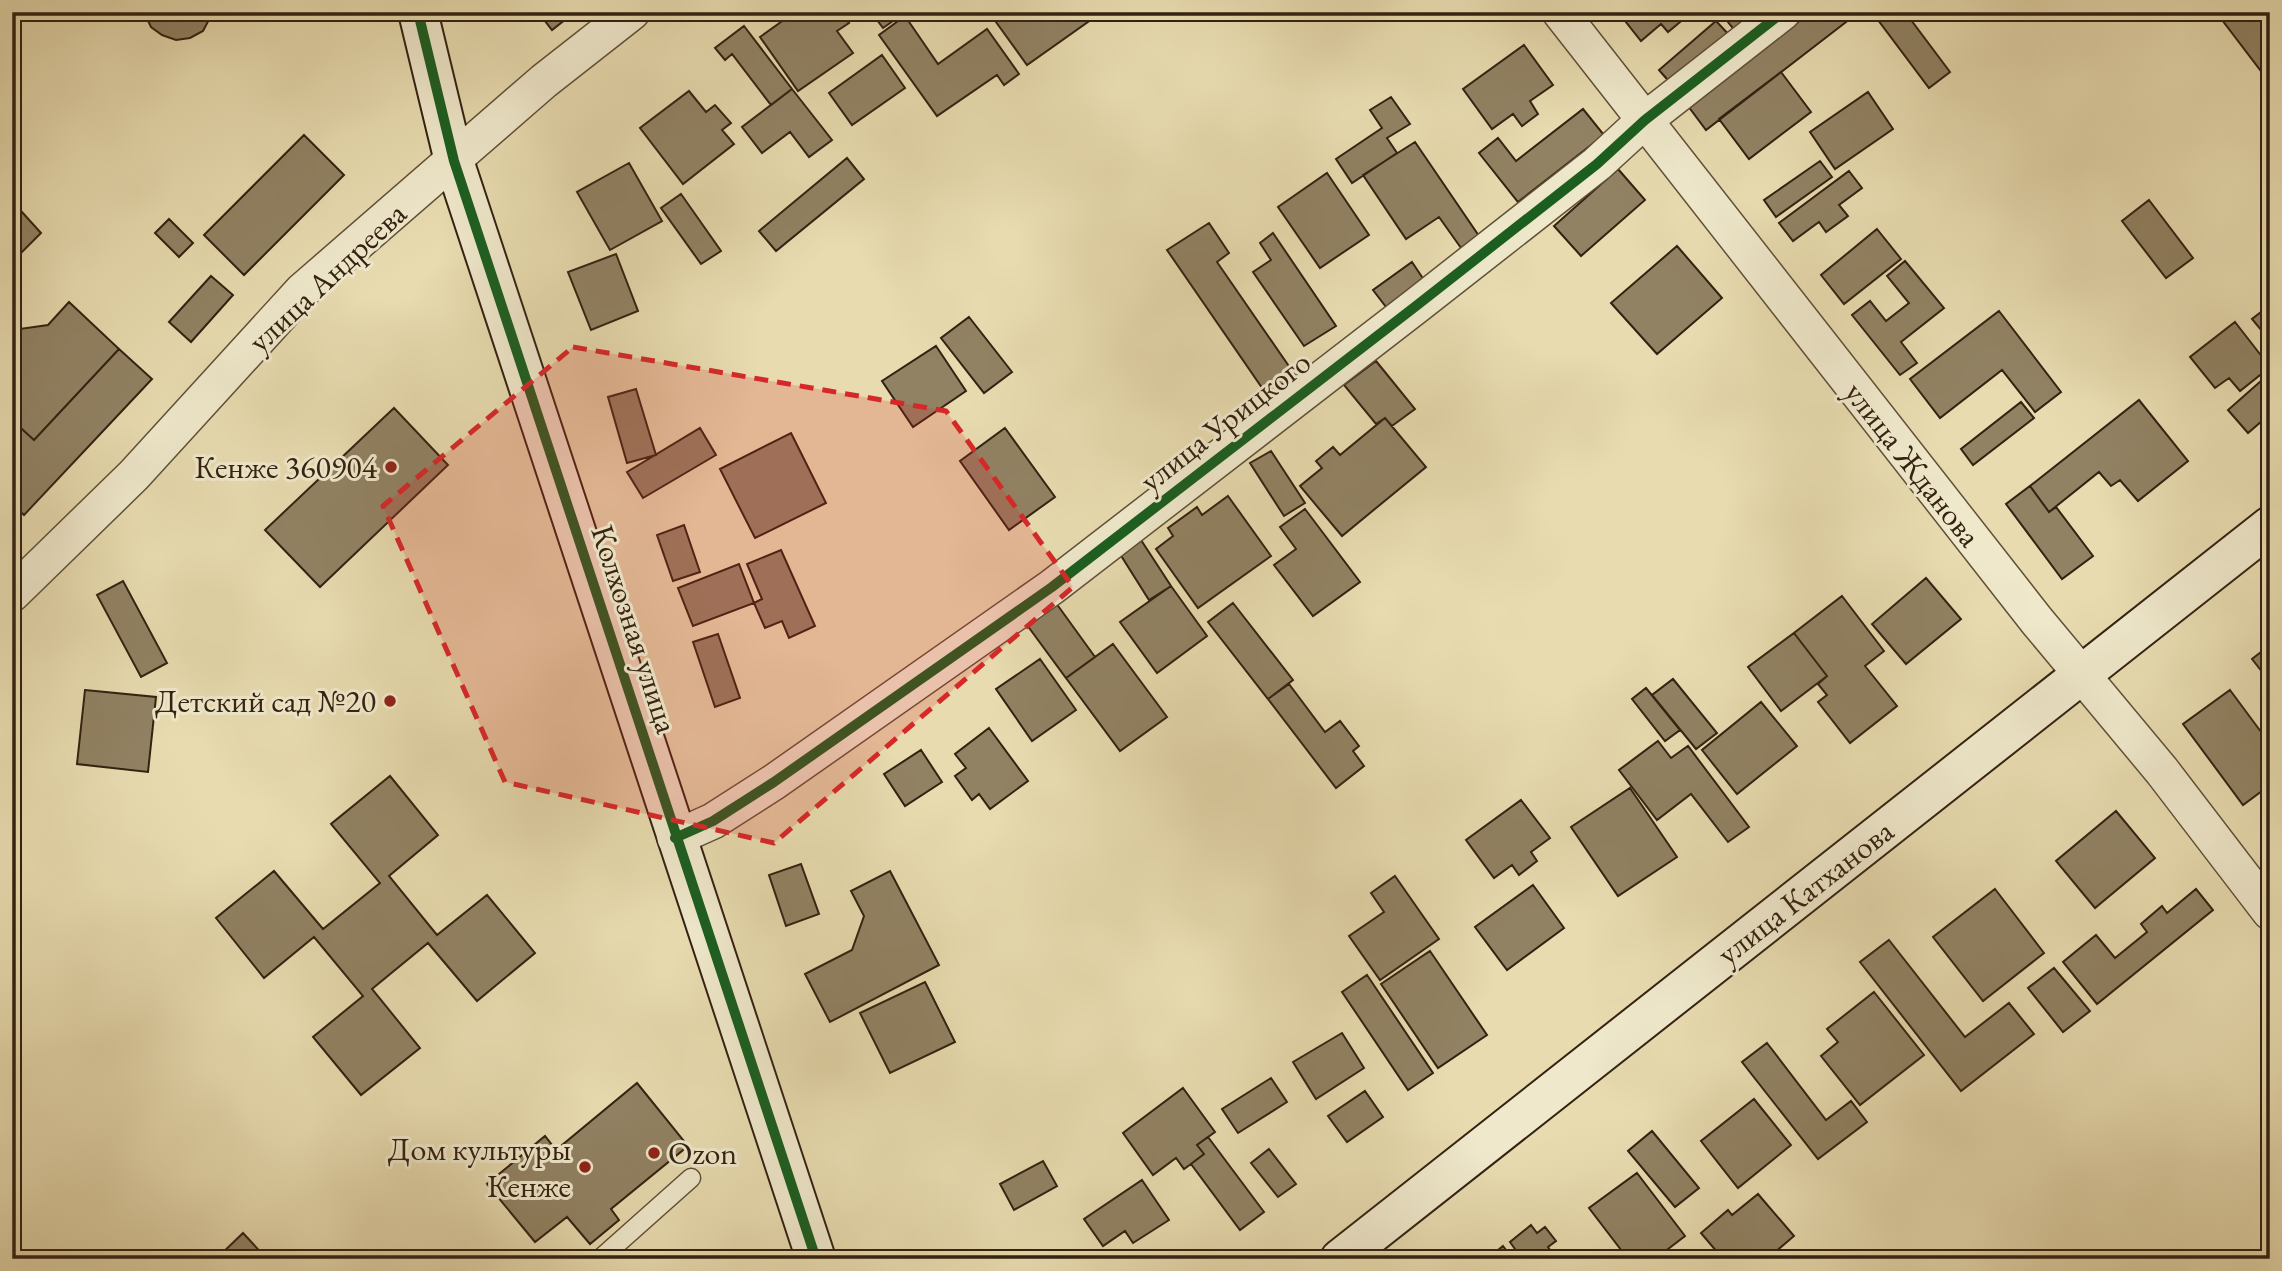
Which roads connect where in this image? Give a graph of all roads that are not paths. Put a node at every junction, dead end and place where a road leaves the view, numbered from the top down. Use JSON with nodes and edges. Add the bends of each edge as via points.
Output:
{"nodes":[{"id":1,"x":418,"y":12,"type":"edge"},
{"id":2,"x":632,"y":12,"type":"edge"},
{"id":3,"x":1560,"y":12,"type":"edge"},
{"id":4,"x":1783,"y":12,"type":"edge"},
{"id":5,"x":1645,"y":120,"type":"junction"},
{"id":6,"x":454,"y":161,"type":"junction"},
{"id":7,"x":2270,"y":526,"type":"edge"},
{"id":8,"x":12,"y":594,"type":"edge"},
{"id":9,"x":2081,"y":674,"type":"junction"},
{"id":10,"x":675,"y":838,"type":"junction"},
{"id":11,"x":2270,"y":912,"type":"edge"},
{"id":12,"x":691,"y":1178,"type":"dead end"},
{"id":13,"x":600,"y":1259,"type":"edge"},
{"id":14,"x":816,"y":1259,"type":"edge"},
{"id":15,"x":1340,"y":1259,"type":"edge"}],
"edges":[{"from":1,"to":6,"type":"street","name":"Колхозная улица"},
{"from":2,"to":6,"type":"street","name":"улица Андреева","via":[[544,80]]},
{"from":3,"to":5,"type":"street","name":"улица Жданова"},
{"from":4,"to":5,"type":"street","name":"улица Урицкого"},
{"from":5,"to":9,"type":"street","name":"улица Жданова"},
{"from":5,"to":10,"type":"street","name":"улица Урицкого","via":[[1586,172],[1052,587],[774,782],[713,821]]},
{"from":6,"to":8,"type":"street","name":"улица Андреева","via":[[302,291],[134,475]]},
{"from":6,"to":10,"type":"street","name":"Колхозная улица"},
{"from":7,"to":9,"type":"street","name":"улица Катханова"},
{"from":9,"to":11,"type":"street","name":"улица Жданова"},
{"from":9,"to":15,"type":"street","name":"улица Катханова"},
{"from":10,"to":14,"type":"street","name":"Колхозная улица"},
{"from":12,"to":13,"type":"lane"}]}
